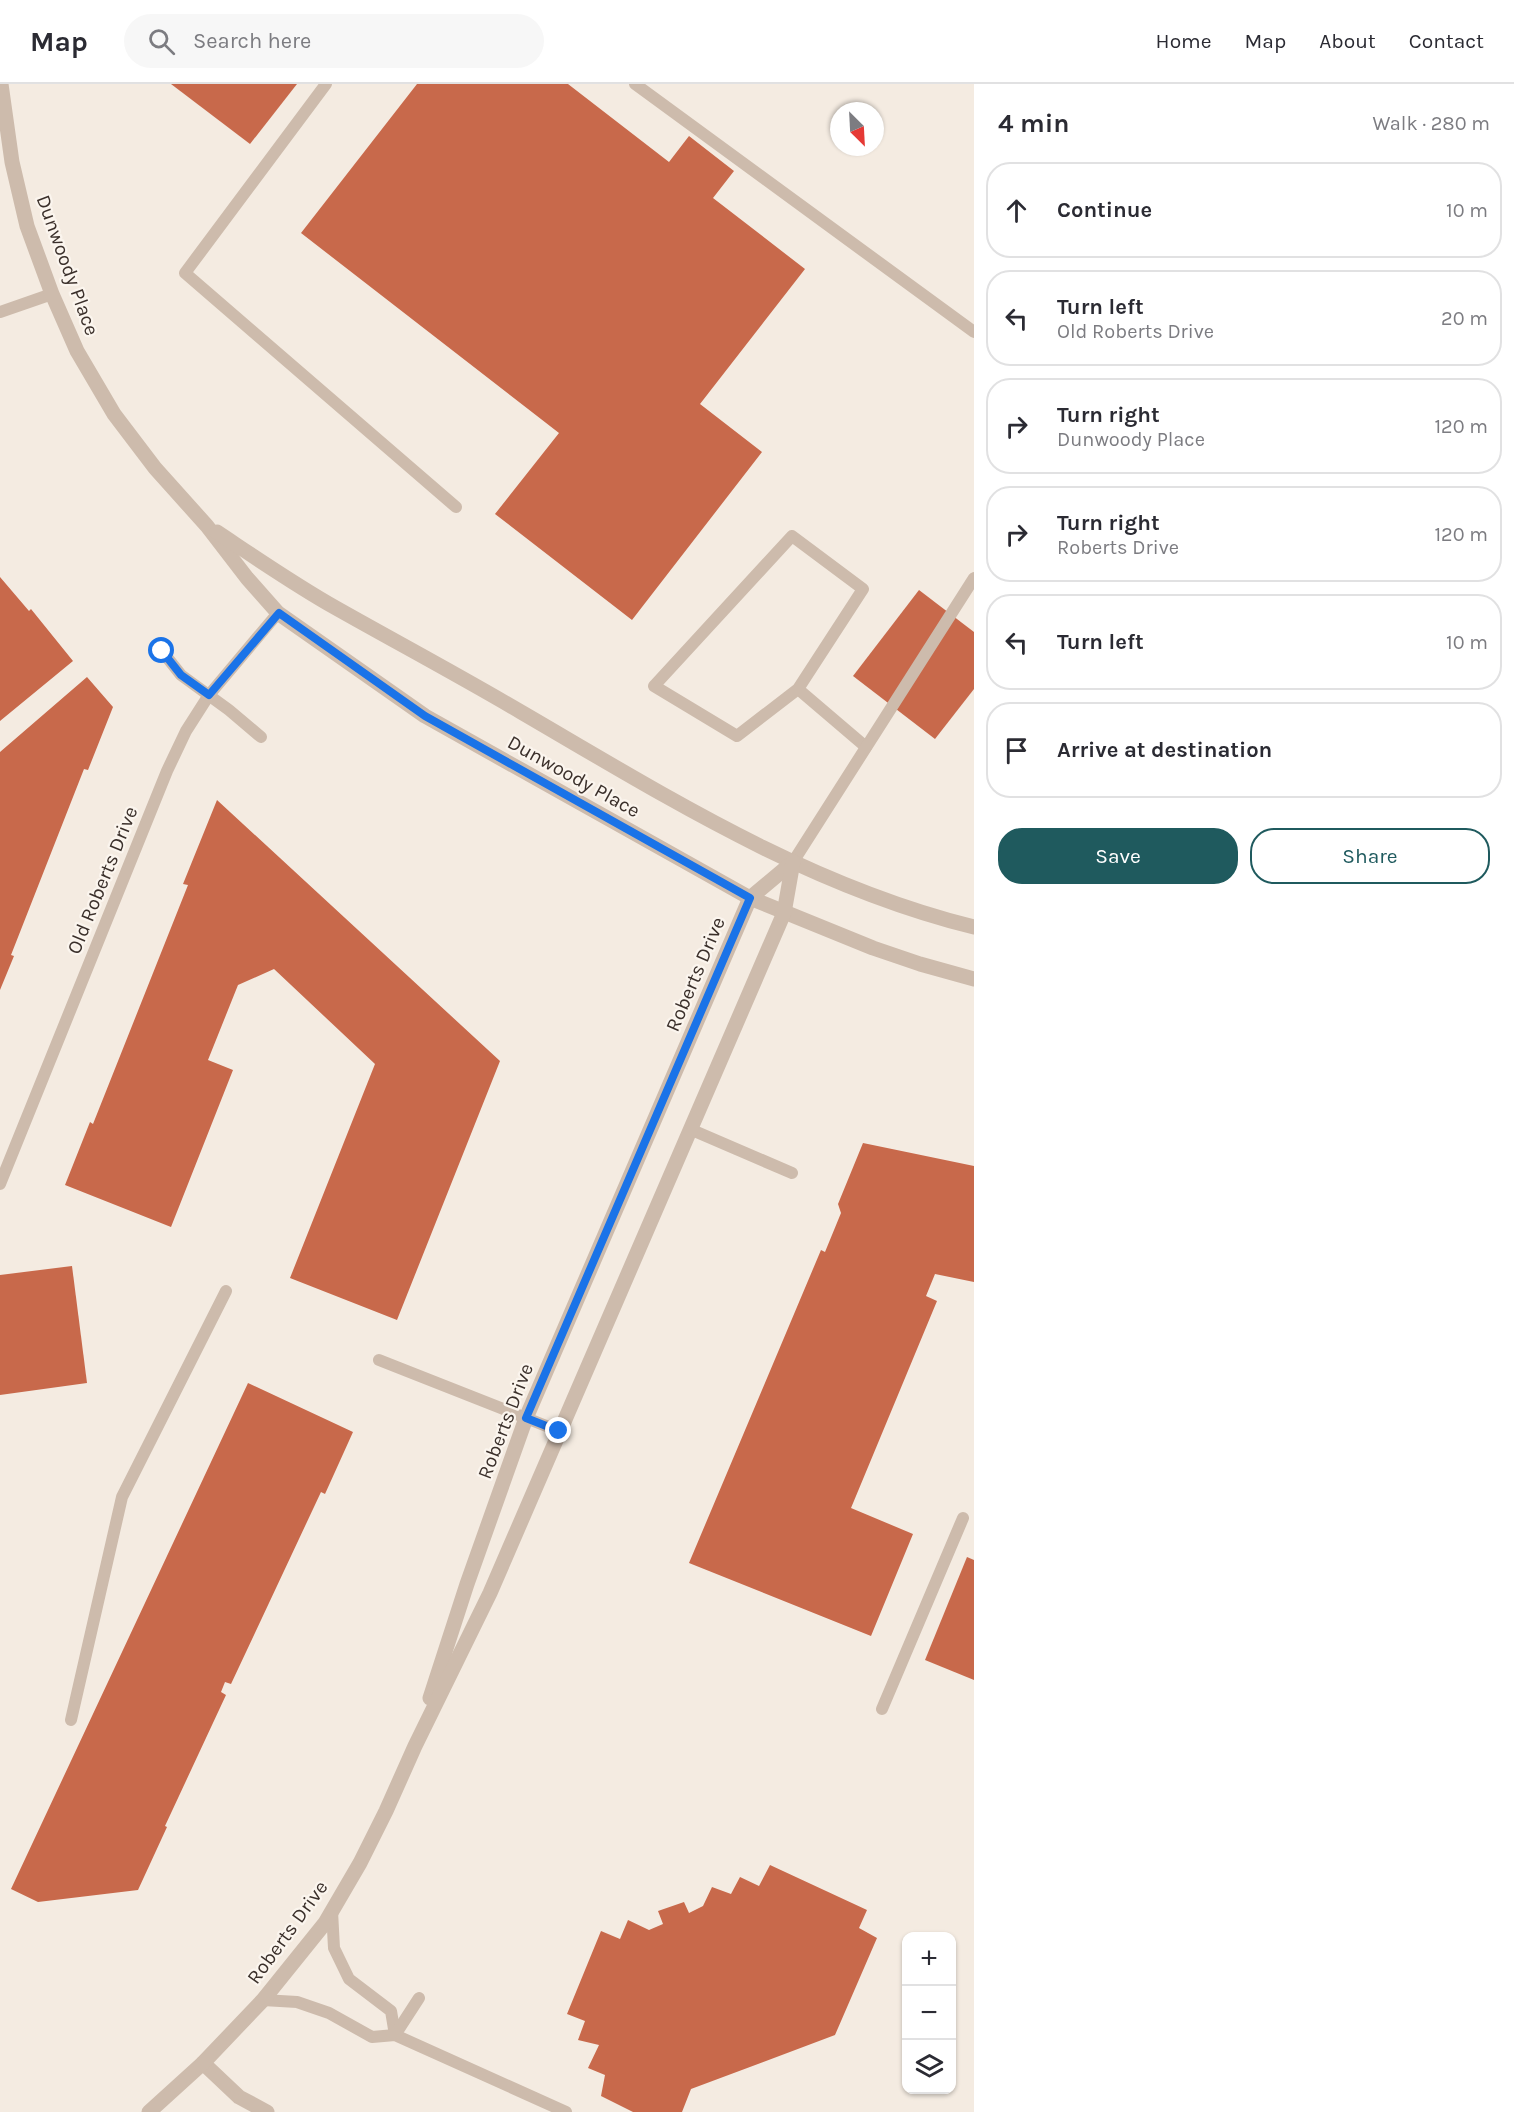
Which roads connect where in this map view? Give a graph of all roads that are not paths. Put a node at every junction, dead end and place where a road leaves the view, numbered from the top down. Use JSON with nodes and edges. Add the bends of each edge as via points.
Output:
{"nodes":[{"id":1,"x":1,"y":84,"type":"edge"},
{"id":2,"x":326,"y":84,"type":"edge"},
{"id":3,"x":635,"y":84,"type":"edge"},
{"id":4,"x":6,"y":164,"type":"edge"},
{"id":5,"x":52,"y":294,"type":"junction"},
{"id":6,"x":0,"y":312,"type":"edge"},
{"id":7,"x":974,"y":332,"type":"edge"},
{"id":8,"x":456,"y":507,"type":"dead end"},
{"id":9,"x":207,"y":526,"type":"junction"},
{"id":10,"x":974,"y":578,"type":"edge"},
{"id":11,"x":279,"y":613,"type":"junction"},
{"id":12,"x":162,"y":651,"type":"dead end"},
{"id":13,"x":798,"y":689,"type":"junction"},
{"id":14,"x":209,"y":695,"type":"junction"},
{"id":15,"x":261,"y":737,"type":"dead end"},
{"id":16,"x":866,"y":747,"type":"junction"},
{"id":17,"x":793,"y":862,"type":"junction"},
{"id":18,"x":750,"y":898,"type":"junction"},
{"id":19,"x":784,"y":913,"type":"junction"},
{"id":20,"x":974,"y":927,"type":"edge"},
{"id":21,"x":974,"y":979,"type":"edge"},
{"id":22,"x":692,"y":1130,"type":"junction"},
{"id":23,"x":792,"y":1173,"type":"dead end"},
{"id":24,"x":0,"y":1184,"type":"edge"},
{"id":25,"x":226,"y":1291,"type":"dead end"},
{"id":26,"x":379,"y":1360,"type":"dead end"},
{"id":27,"x":526,"y":1418,"type":"junction"},
{"id":28,"x":559,"y":1431,"type":"junction"},
{"id":29,"x":963,"y":1518,"type":"dead end"},
{"id":30,"x":882,"y":1709,"type":"dead end"},
{"id":31,"x":71,"y":1720,"type":"dead end"},
{"id":32,"x":415,"y":1746,"type":"junction"},
{"id":33,"x":332,"y":1911,"type":"junction"},
{"id":34,"x":419,"y":1998,"type":"dead end"},
{"id":35,"x":263,"y":2000,"type":"junction"},
{"id":36,"x":395,"y":2035,"type":"junction"},
{"id":37,"x":203,"y":2063,"type":"junction"},
{"id":38,"x":149,"y":2112,"type":"edge"},
{"id":39,"x":267,"y":2112,"type":"edge"},
{"id":40,"x":566,"y":2112,"type":"edge"}],
"edges":[{"from":1,"to":4,"type":"street","name":"Dunwoody Place"},
{"from":2,"to":8,"type":"lane","via":[[185,273]]},
{"from":3,"to":7,"type":"lane"},
{"from":4,"to":5,"type":"street","name":"Dunwoody Place"},
{"from":5,"to":6,"type":"lane"},
{"from":5,"to":9,"type":"street","name":"Dunwoody Place","via":[[77,351],[114,414]]},
{"from":9,"to":11,"type":"street","name":"Dunwoody Place"},
{"from":9,"to":17,"type":"street","name":"Dunwoody Place","via":[[335,607],[738,837]]},
{"from":10,"to":16,"type":"lane"},
{"from":11,"to":14,"type":"lane","name":"Old Roberts Drive"},
{"from":11,"to":18,"type":"street","name":"Dunwoody Place","via":[[425,716]]},
{"from":12,"to":14,"type":"lane","via":[[181,675]]},
{"from":13,"to":13,"type":"lane","via":[[863,590],[792,536],[654,686],[737,736]]},
{"from":13,"to":16,"type":"lane"},
{"from":14,"to":15,"type":"lane"},
{"from":14,"to":24,"type":"lane","name":"Old Roberts Drive","via":[[167,771]]},
{"from":16,"to":17,"type":"lane"},
{"from":17,"to":18,"type":"street","name":"Roberts Drive"},
{"from":17,"to":19,"type":"street","name":"Roberts Drive"},
{"from":17,"to":20,"type":"street","name":"Dunwoody Place","via":[[897,905]]},
{"from":18,"to":19,"type":"street","name":"Dunwoody Place"},
{"from":18,"to":27,"type":"street","name":"Roberts Drive"},
{"from":19,"to":21,"type":"street","name":"Dunwoody Place","via":[[882,951]]},
{"from":19,"to":22,"type":"street","name":"Roberts Drive"},
{"from":22,"to":23,"type":"lane"},
{"from":22,"to":28,"type":"street","name":"Roberts Drive"},
{"from":25,"to":31,"type":"lane","via":[[122,1497]]},
{"from":26,"to":27,"type":"lane"},
{"from":27,"to":28,"type":"lane"},
{"from":27,"to":32,"type":"street","name":"Roberts Drive"},
{"from":28,"to":32,"type":"street","name":"Roberts Drive","via":[[490,1593]]},
{"from":29,"to":30,"type":"lane"},
{"from":32,"to":33,"type":"street","name":"Roberts Drive","via":[[360,1863]]},
{"from":33,"to":35,"type":"street","name":"Roberts Drive"},
{"from":33,"to":36,"type":"lane","via":[[334,1947],[349,1979],[390,2011]]},
{"from":34,"to":36,"type":"lane"},
{"from":35,"to":36,"type":"lane","via":[[297,2002],[329,2013],[372,2037]]},
{"from":35,"to":37,"type":"street","name":"Roberts Drive"},
{"from":36,"to":40,"type":"lane"},
{"from":37,"to":38,"type":"street","name":"Roberts Drive"},
{"from":37,"to":39,"type":"street","via":[[239,2097]]}]}
